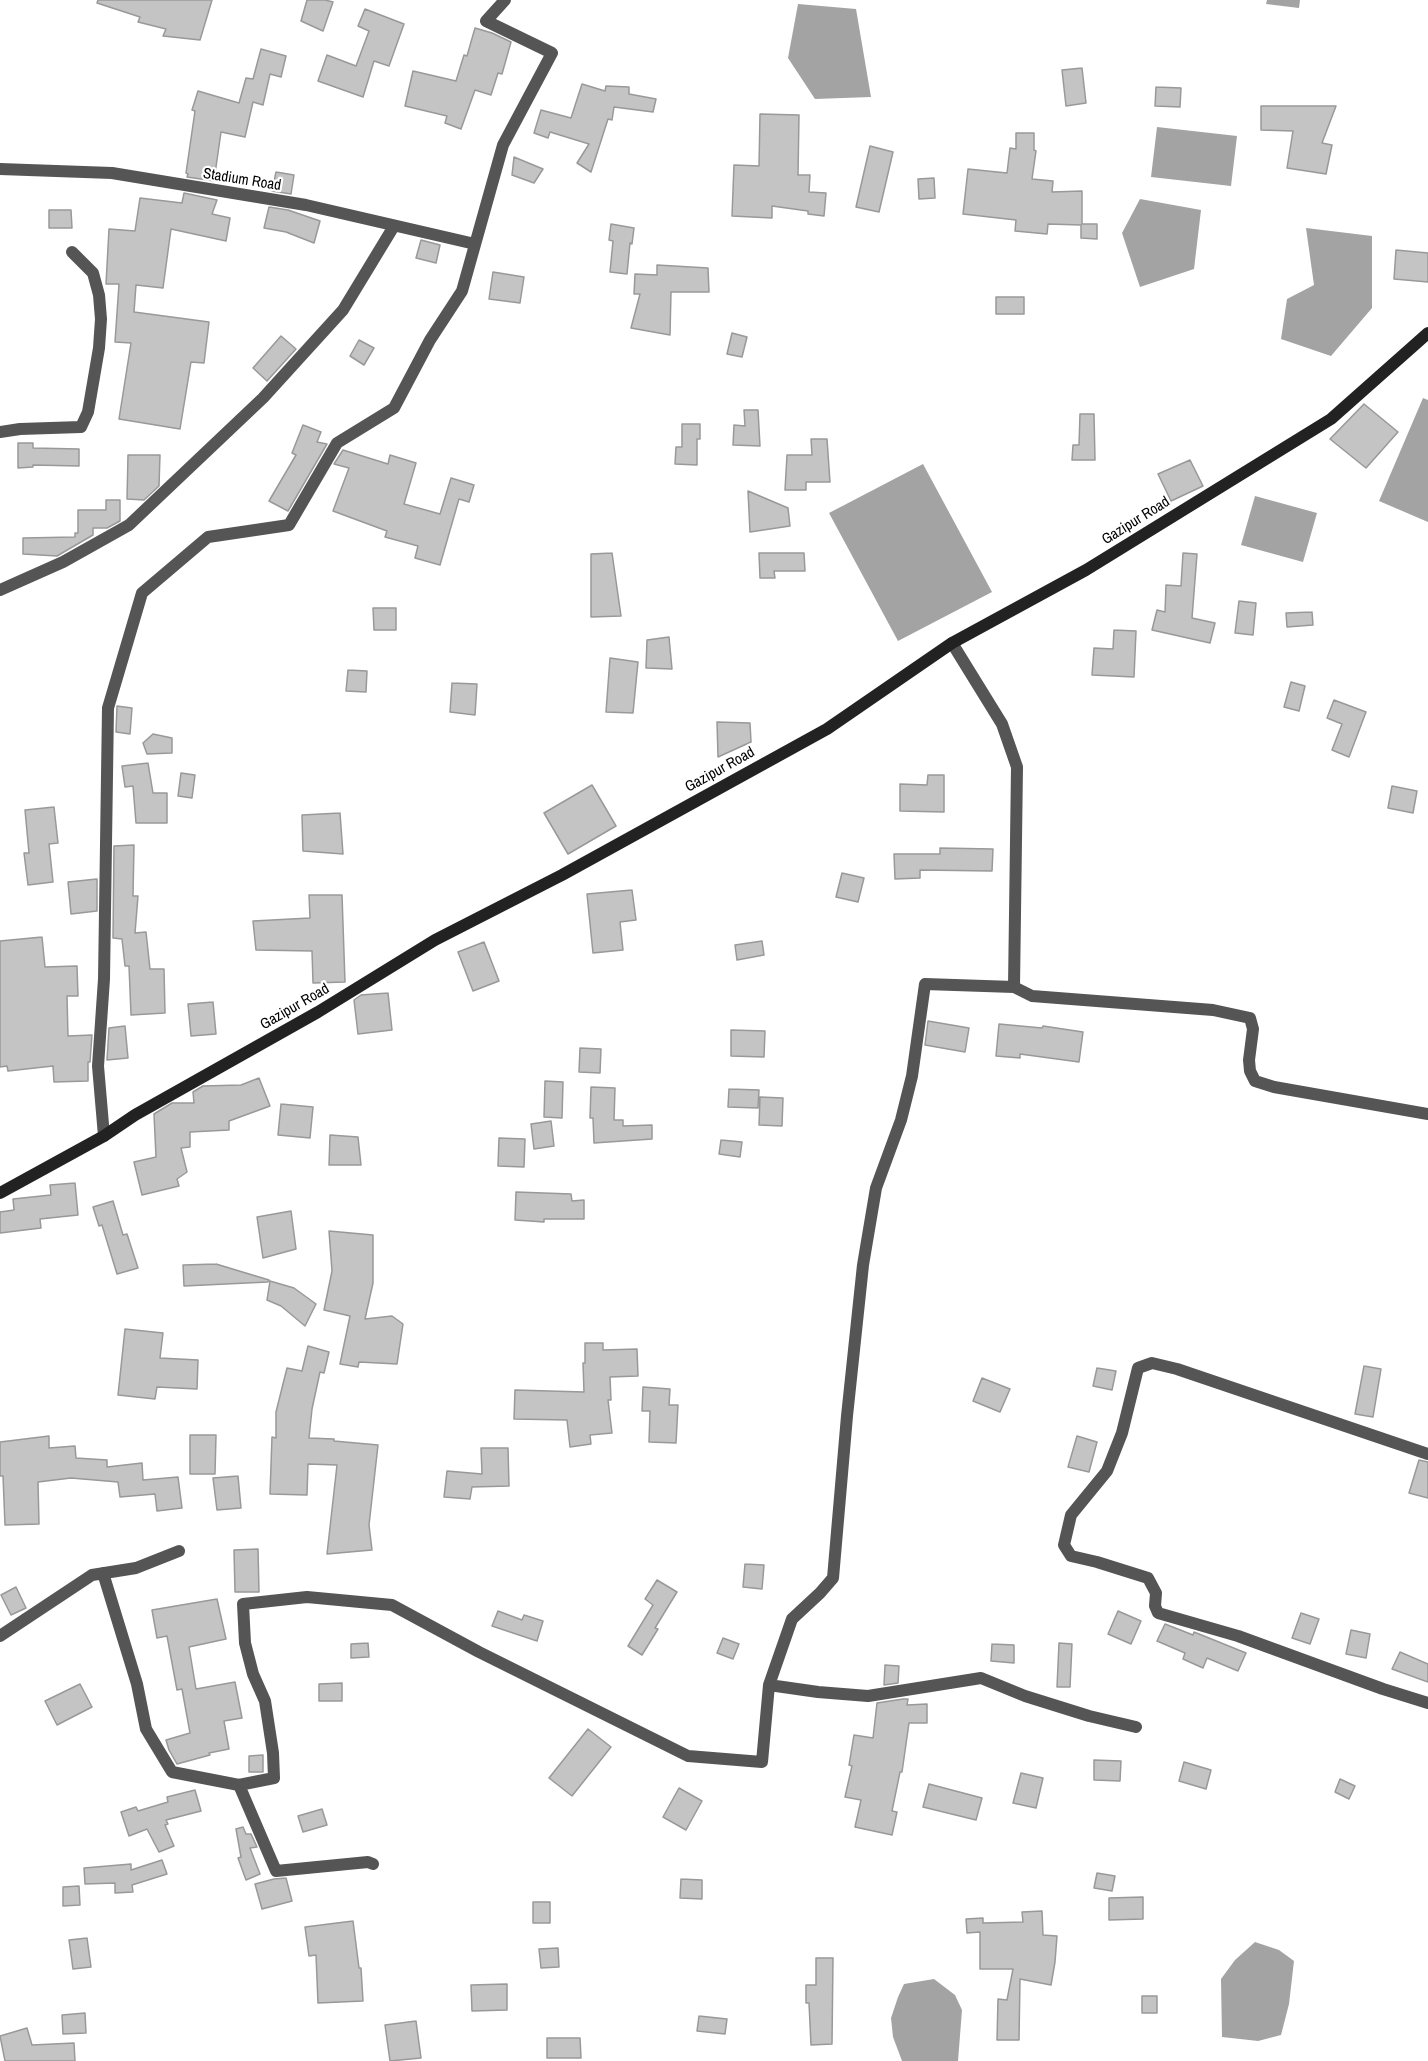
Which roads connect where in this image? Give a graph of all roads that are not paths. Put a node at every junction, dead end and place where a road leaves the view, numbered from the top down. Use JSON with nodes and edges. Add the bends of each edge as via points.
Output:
{"nodes":[{"id":1,"x":505,"y":0,"type":"edge"},
{"id":2,"x":0,"y":169,"type":"edge"},
{"id":3,"x":394,"y":226,"type":"junction"},
{"id":4,"x":475,"y":244,"type":"junction"},
{"id":5,"x":72,"y":252,"type":"dead end"},
{"id":6,"x":1428,"y":333,"type":"edge"},
{"id":7,"x":0,"y":432,"type":"edge"},
{"id":8,"x":0,"y":590,"type":"edge"},
{"id":9,"x":952,"y":644,"type":"junction"},
{"id":10,"x":1014,"y":987,"type":"junction"},
{"id":11,"x":1428,"y":1114,"type":"edge"},
{"id":12,"x":104,"y":1136,"type":"junction"},
{"id":13,"x":0,"y":1193,"type":"edge"},
{"id":14,"x":1428,"y":1454,"type":"edge"},
{"id":15,"x":179,"y":1551,"type":"dead end"},
{"id":16,"x":103,"y":1573,"type":"junction"},
{"id":17,"x":0,"y":1636,"type":"edge"},
{"id":18,"x":769,"y":1685,"type":"junction"},
{"id":19,"x":1428,"y":1703,"type":"edge"},
{"id":20,"x":1136,"y":1727,"type":"dead end"},
{"id":21,"x":239,"y":1785,"type":"junction"},
{"id":22,"x":373,"y":1864,"type":"dead end"}],
"edges":[{"from":1,"to":4,"type":"street","via":[[486,21],[552,52],[502,145]]},
{"from":2,"to":3,"type":"street","name":"Stadium Road","via":[[112,174],[306,205]]},
{"from":3,"to":4,"type":"street","name":"Stadium Road"},
{"from":3,"to":8,"type":"street","via":[[344,310],[263,398],[129,525],[63,562]]},
{"from":4,"to":12,"type":"street","via":[[462,291],[430,340],[394,408],[337,443],[289,525],[208,537],[142,593],[108,708],[104,979],[98,1066]]},
{"from":5,"to":7,"type":"street","via":[[93,273],[99,295],[99,348],[88,412],[81,427]]},
{"from":6,"to":9,"type":"street","name":"Gazipur Road","via":[[1331,420],[1086,570]]},
{"from":9,"to":10,"type":"street","via":[[1002,724],[1017,767]]},
{"from":9,"to":12,"type":"street","name":"Gazipur Road","via":[[827,729],[435,940]]},
{"from":10,"to":11,"type":"street","via":[[1032,996],[1213,1010],[1250,1018],[1253,1029],[1249,1060],[1255,1081]]},
{"from":10,"to":18,"type":"street","via":[[925,984],[912,1076],[876,1188],[862,1265],[833,1578],[792,1619]]},
{"from":12,"to":13,"type":"street","name":"Gazipur Road"},
{"from":14,"to":19,"type":"street","via":[[1152,1363],[1138,1368],[1122,1433],[1107,1471],[1071,1515],[1064,1545],[1071,1556],[1148,1578],[1156,1593],[1158,1613],[1238,1636]]},
{"from":15,"to":16,"type":"street","via":[[136,1568]]},
{"from":16,"to":17,"type":"street","via":[[92,1575]]},
{"from":16,"to":21,"type":"street","via":[[137,1684],[146,1729],[172,1772]]},
{"from":18,"to":20,"type":"street","via":[[868,1696],[981,1678],[1025,1696]]},
{"from":18,"to":21,"type":"street","via":[[762,1762],[688,1756],[392,1605],[306,1597],[243,1604],[245,1643],[265,1701],[274,1778]]},
{"from":21,"to":22,"type":"street","via":[[276,1871]]}]}
